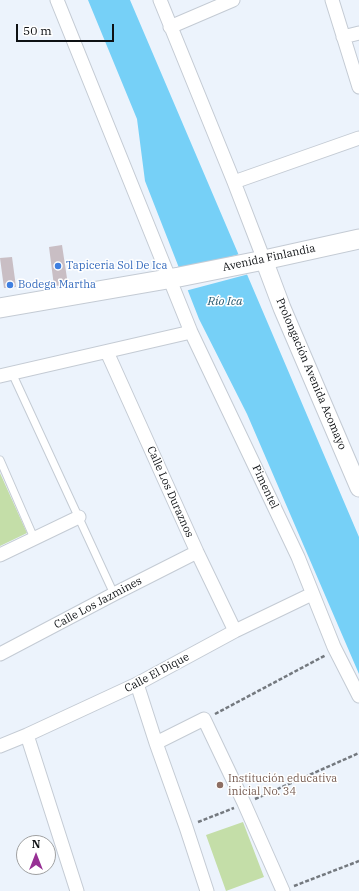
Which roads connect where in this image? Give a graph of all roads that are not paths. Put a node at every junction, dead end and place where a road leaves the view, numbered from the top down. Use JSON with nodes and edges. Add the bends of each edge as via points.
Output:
{"nodes":[{"id":1,"x":58,"y":0,"type":"edge"},
{"id":2,"x":160,"y":0,"type":"edge"},
{"id":3,"x":233,"y":0,"type":"edge"},
{"id":4,"x":332,"y":0,"type":"edge"},
{"id":5,"x":170,"y":27,"type":"junction"},
{"id":6,"x":359,"y":33,"type":"edge"},
{"id":7,"x":344,"y":37,"type":"junction"},
{"id":8,"x":359,"y":87,"type":"edge"},
{"id":9,"x":359,"y":138,"type":"edge"},
{"id":10,"x":234,"y":182,"type":"junction"},
{"id":11,"x":357,"y":244,"type":"edge"},
{"id":12,"x":257,"y":261,"type":"junction"},
{"id":13,"x":174,"y":277,"type":"junction"},
{"id":14,"x":0,"y":308,"type":"edge"},
{"id":15,"x":191,"y":332,"type":"junction"},
{"id":16,"x":107,"y":352,"type":"junction"},
{"id":17,"x":6,"y":374,"type":"edge"},
{"id":18,"x":0,"y":460,"type":"edge"},
{"id":19,"x":359,"y":488,"type":"edge"},
{"id":20,"x":79,"y":517,"type":"junction"},
{"id":21,"x":34,"y":538,"type":"junction"},
{"id":22,"x":197,"y":552,"type":"junction"},
{"id":23,"x":0,"y":555,"type":"edge"},
{"id":24,"x":114,"y":594,"type":"junction"},
{"id":25,"x":312,"y":594,"type":"junction"},
{"id":26,"x":236,"y":631,"type":"junction"},
{"id":27,"x":0,"y":654,"type":"edge"},
{"id":28,"x":138,"y":684,"type":"junction"},
{"id":29,"x":359,"y":696,"type":"edge"},
{"id":30,"x":26,"y":735,"type":"junction"},
{"id":31,"x":156,"y":743,"type":"junction"},
{"id":32,"x":0,"y":746,"type":"edge"},
{"id":33,"x":77,"y":891,"type":"edge"},
{"id":34,"x":207,"y":891,"type":"edge"},
{"id":35,"x":283,"y":891,"type":"edge"}],
"edges":[{"from":1,"to":13,"type":"street","name":"Pimentel"},
{"from":2,"to":5,"type":"street"},
{"from":3,"to":5,"type":"street"},
{"from":4,"to":7,"type":"street"},
{"from":5,"to":10,"type":"street"},
{"from":6,"to":7,"type":"street"},
{"from":7,"to":8,"type":"street"},
{"from":9,"to":10,"type":"street"},
{"from":10,"to":12,"type":"street"},
{"from":11,"to":12,"type":"main road","name":"Avenida Finlandia"},
{"from":12,"to":13,"type":"main road","name":"Avenida Finlandia"},
{"from":12,"to":19,"type":"street","name":"Prolongación Avenida Acomayo","via":[[285,315]]},
{"from":13,"to":14,"type":"main road","name":"Avenida Finlandia"},
{"from":13,"to":15,"type":"street","name":"Pimentel"},
{"from":15,"to":16,"type":"street"},
{"from":15,"to":25,"type":"street","name":"Pimentel","via":[[298,557]]},
{"from":16,"to":17,"type":"street"},
{"from":16,"to":22,"type":"street","name":"Calle Los Duraznos"},
{"from":17,"to":20,"type":"lane"},
{"from":18,"to":21,"type":"lane"},
{"from":20,"to":21,"type":"street"},
{"from":20,"to":24,"type":"lane"},
{"from":21,"to":23,"type":"street"},
{"from":22,"to":24,"type":"street","name":"Calle Los Jazmines"},
{"from":22,"to":26,"type":"street","name":"Calle Los Duraznos"},
{"from":24,"to":27,"type":"street","name":"Calle Los Jazmines"},
{"from":25,"to":26,"type":"street","name":"Calle El Dique"},
{"from":25,"to":29,"type":"street","name":"Pimentel","via":[[335,649]]},
{"from":26,"to":28,"type":"street","name":"Calle El Dique"},
{"from":28,"to":30,"type":"street","name":"Calle El Dique"},
{"from":28,"to":31,"type":"street"},
{"from":30,"to":32,"type":"street","name":"Calle El Dique"},
{"from":30,"to":33,"type":"street"},
{"from":31,"to":34,"type":"street"},
{"from":31,"to":35,"type":"street","via":[[204,719]]}]}
